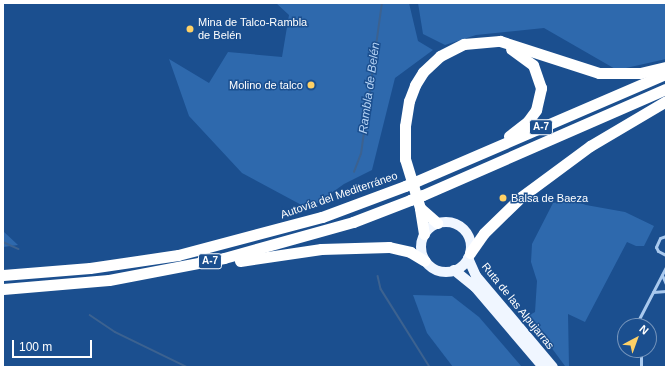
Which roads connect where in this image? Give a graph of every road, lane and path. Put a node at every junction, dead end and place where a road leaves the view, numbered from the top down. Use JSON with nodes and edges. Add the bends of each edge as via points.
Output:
{"nodes":[{"id":1,"x":490,"y":41,"type":"junction"},
{"id":2,"x":666,"y":67,"type":"edge"},
{"id":3,"x":666,"y":74,"type":"edge"},
{"id":4,"x":666,"y":89,"type":"edge"},
{"id":5,"x":666,"y":101,"type":"edge"},
{"id":6,"x":492,"y":149,"type":"junction"},
{"id":7,"x":420,"y":208,"type":"junction"},
{"id":8,"x":437,"y":223,"type":"junction"},
{"id":9,"x":424,"y":234,"type":"junction"},
{"id":10,"x":666,"y":236,"type":"edge"},
{"id":11,"x":666,"y":255,"type":"edge"},
{"id":12,"x":469,"y":256,"type":"junction"},
{"id":13,"x":425,"y":261,"type":"junction"},
{"id":14,"x":190,"y":266,"type":"junction"},
{"id":15,"x":666,"y":267,"type":"edge"},
{"id":16,"x":454,"y":270,"type":"junction"},
{"id":17,"x":662,"y":274,"type":"junction"},
{"id":18,"x":3,"y":275,"type":"edge"},
{"id":19,"x":666,"y":284,"type":"edge"},
{"id":20,"x":3,"y":289,"type":"edge"},
{"id":21,"x":666,"y":291,"type":"edge"},
{"id":22,"x":653,"y":292,"type":"junction"},
{"id":23,"x":640,"y":318,"type":"edge"},
{"id":24,"x":542,"y":367,"type":"edge"},
{"id":25,"x":553,"y":367,"type":"edge"}],
"edges":[{"from":1,"to":2,"type":"highway","via":[[516,45],[562,63],[599,73],[640,73]]},
{"from":1,"to":6,"type":"highway","via":[[513,50],[528,60],[538,75],[541,88],[540,99],[528,121]]},
{"from":1,"to":7,"type":"highway","via":[[464,44],[450,49],[431,64],[415,85],[407,111],[405,147],[409,174]]},
{"from":3,"to":6,"type":"highway","name":"Autovía del Mediterráneo","number":"A-7"},
{"from":4,"to":14,"type":"highway","number":"A-7","bridge":true,"via":[[410,200],[295,239]]},
{"from":5,"to":12,"type":"highway","via":[[590,146],[527,193],[484,233]]},
{"from":6,"to":18,"type":"highway","name":"Autovía del Mediterráneo","number":"A-7","bridge":true,"via":[[405,186],[322,217],[178,255],[90,268]]},
{"from":7,"to":8,"type":"highway"},
{"from":7,"to":9,"type":"highway"},
{"from":8,"to":9,"type":"main road"},
{"from":8,"to":12,"type":"main road","via":[[452,222],[464,230],[470,243]]},
{"from":9,"to":13,"type":"main road","via":[[421,250]]},
{"from":10,"to":11,"type":"lane","via":[[660,238],[656,247]]},
{"from":12,"to":16,"type":"main road"},
{"from":12,"to":25,"type":"main road","name":"Ruta de las Alpujarras","via":[[476,276]]},
{"from":13,"to":14,"type":"highway","via":[[410,252],[389,247],[321,249],[205,267]]},
{"from":13,"to":16,"type":"main road","via":[[440,271]]},
{"from":14,"to":20,"type":"highway","number":"A-7","via":[[109,280]]},
{"from":15,"to":17,"type":"lane"},
{"from":16,"to":24,"type":"main road","name":"Ruta de las Alpujarras","via":[[475,287]]},
{"from":17,"to":19,"type":"lane"},
{"from":17,"to":22,"type":"lane"},
{"from":21,"to":22,"type":"lane"},
{"from":22,"to":23,"type":"lane"}]}
